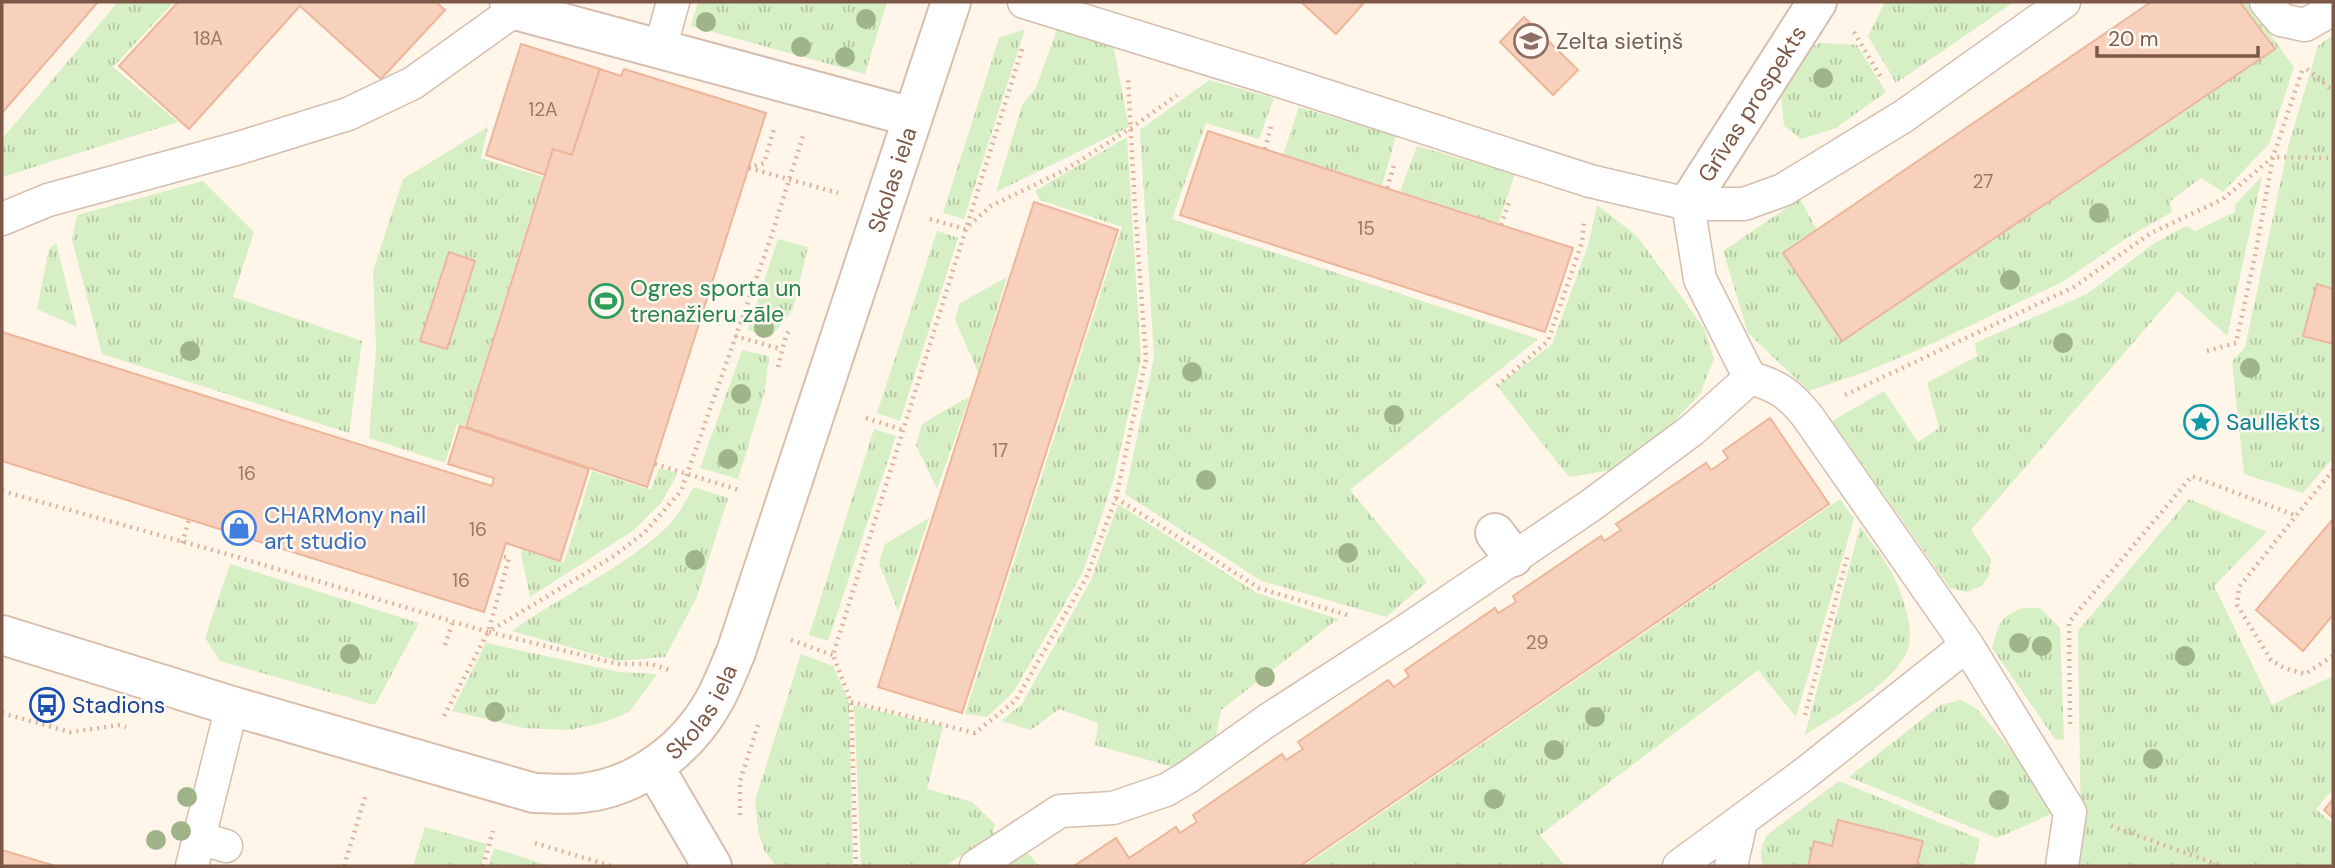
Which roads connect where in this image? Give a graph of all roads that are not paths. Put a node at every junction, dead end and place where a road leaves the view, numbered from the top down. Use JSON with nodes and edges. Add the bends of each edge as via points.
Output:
{"nodes":[{"id":1,"x":673,"y":2,"type":"edge"},
{"id":2,"x":951,"y":2,"type":"edge"},
{"id":3,"x":1816,"y":2,"type":"edge"},
{"id":4,"x":2064,"y":2,"type":"edge"},
{"id":5,"x":2266,"y":2,"type":"edge"},
{"id":6,"x":1030,"y":4,"type":"edge"},
{"id":7,"x":511,"y":6,"type":"edge"},
{"id":8,"x":2333,"y":9,"type":"edge"},
{"id":9,"x":660,"y":49,"type":"junction"},
{"id":10,"x":912,"y":117,"type":"junction"},
{"id":11,"x":1688,"y":204,"type":"junction"},
{"id":12,"x":2,"y":219,"type":"edge"},
{"id":13,"x":1750,"y":378,"type":"junction"},
{"id":14,"x":2,"y":635,"type":"edge"},
{"id":15,"x":1966,"y":645,"type":"junction"},
{"id":16,"x":232,"y":706,"type":"junction"},
{"id":17,"x":654,"y":767,"type":"junction"},
{"id":18,"x":1741,"y":822,"type":"junction"},
{"id":19,"x":206,"y":850,"type":"edge"},
{"id":20,"x":712,"y":866,"type":"edge"},
{"id":21,"x":976,"y":866,"type":"edge"},
{"id":22,"x":1679,"y":866,"type":"edge"},
{"id":23,"x":1731,"y":866,"type":"edge"},
{"id":24,"x":2062,"y":866,"type":"edge"}],
"edges":[{"from":1,"to":9,"type":"lane"},
{"from":2,"to":10,"type":"main road","name":"Skolas iela"},
{"from":3,"to":11,"type":"main road","name":"Grīvas prospekts"},
{"from":4,"to":11,"type":"lane","via":[[1903,116],[1783,190],[1744,204]]},
{"from":5,"to":8,"type":"lane","via":[[2281,20],[2305,25]]},
{"from":6,"to":11,"type":"lane","via":[[1590,181]]},
{"from":7,"to":9,"type":"main road"},
{"from":7,"to":12,"type":"lane","via":[[413,83],[348,114],[48,200]]},
{"from":9,"to":10,"type":"main road"},
{"from":10,"to":17,"type":"main road","name":"Skolas iela","via":[[736,652],[713,702],[684,741]]},
{"from":11,"to":13,"type":"lane","via":[[1700,279]]},
{"from":13,"to":15,"type":"lane","via":[[1792,397],[1808,416]]},
{"from":13,"to":21,"type":"lane","via":[[1681,438],[1590,506],[1504,545],[1404,632],[1166,790],[1113,808],[1060,811]]},
{"from":14,"to":16,"type":"main road","name":"Skolas iela"},
{"from":15,"to":18,"type":"lane"},
{"from":15,"to":24,"type":"lane","via":[[2070,812]]},
{"from":16,"to":17,"type":"main road","name":"Skolas iela","via":[[534,793],[582,793],[627,782]]},
{"from":16,"to":19,"type":"lane"},
{"from":17,"to":20,"type":"main road"},
{"from":18,"to":22,"type":"lane"},
{"from":18,"to":23,"type":"lane"}]}
